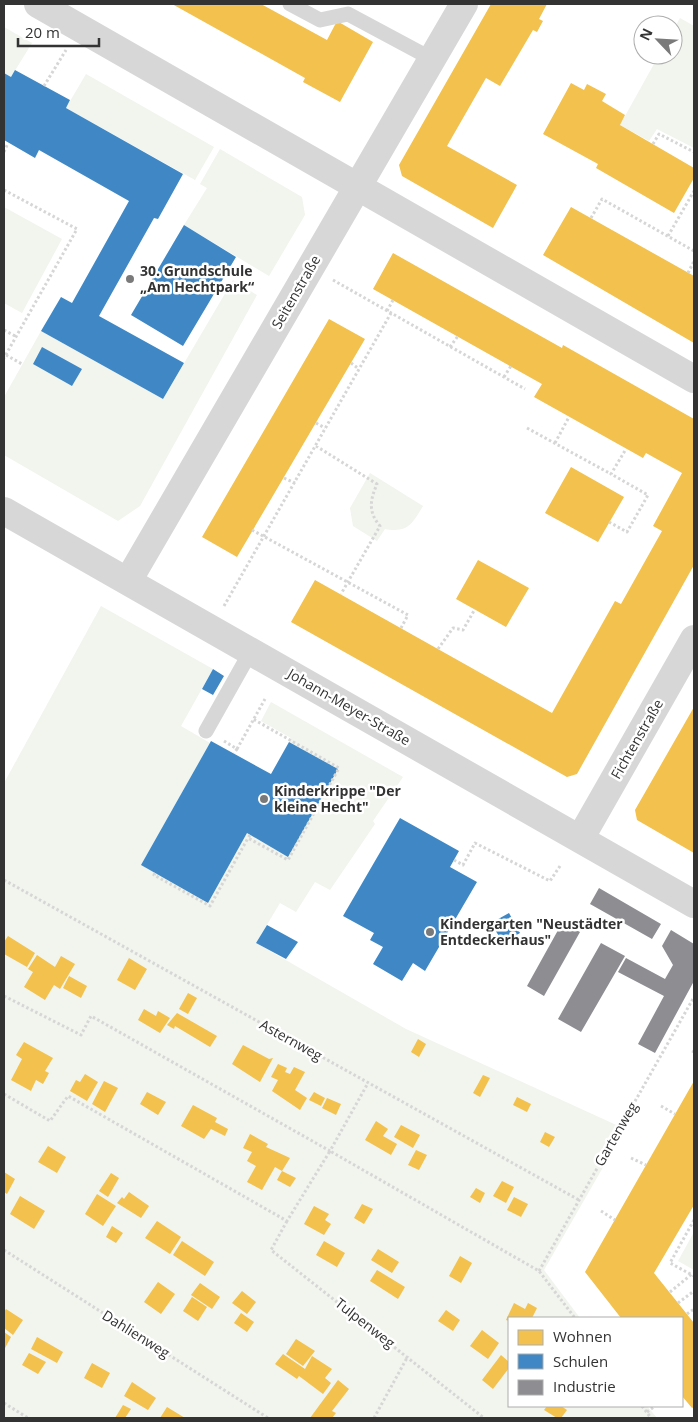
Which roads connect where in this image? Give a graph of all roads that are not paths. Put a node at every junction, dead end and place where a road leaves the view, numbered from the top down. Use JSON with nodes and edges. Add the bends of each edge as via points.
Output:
{"nodes":[{"id":1,"x":38,"y":4,"type":"edge"},
{"id":2,"x":290,"y":4,"type":"edge"},
{"id":3,"x":464,"y":4,"type":"edge"},
{"id":4,"x":432,"y":59,"type":"junction"},
{"id":5,"x":358,"y":186,"type":"junction"},
{"id":6,"x":694,"y":379,"type":"edge"},
{"id":7,"x":4,"y":511,"type":"edge"},
{"id":8,"x":128,"y":581,"type":"junction"},
{"id":9,"x":694,"y":639,"type":"edge"},
{"id":10,"x":251,"y":651,"type":"junction"},
{"id":11,"x":206,"y":731,"type":"dead end"},
{"id":12,"x":580,"y":839,"type":"junction"},
{"id":13,"x":694,"y":904,"type":"edge"}],
"edges":[{"from":1,"to":5,"type":"street"},
{"from":2,"to":4,"type":"lane","via":[[320,20],[348,14]]},
{"from":3,"to":4,"type":"street","name":"Seitenstraße"},
{"from":4,"to":5,"type":"street","name":"Seitenstraße"},
{"from":5,"to":6,"type":"street"},
{"from":5,"to":8,"type":"street","name":"Seitenstraße"},
{"from":7,"to":8,"type":"street","name":"Johann-Meyer-Straße"},
{"from":8,"to":10,"type":"street","name":"Johann-Meyer-Straße"},
{"from":9,"to":12,"type":"street","name":"Fichtenstraße"},
{"from":10,"to":11,"type":"lane"},
{"from":10,"to":12,"type":"street","name":"Johann-Meyer-Straße"},
{"from":12,"to":13,"type":"street","name":"Johann-Meyer-Straße"}]}
